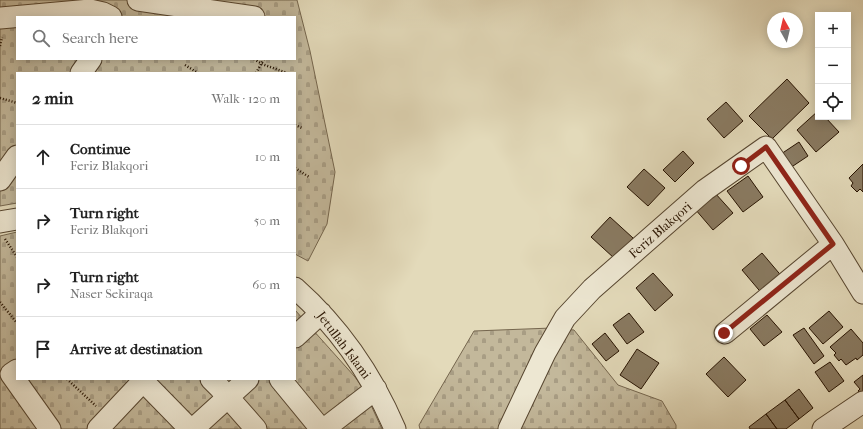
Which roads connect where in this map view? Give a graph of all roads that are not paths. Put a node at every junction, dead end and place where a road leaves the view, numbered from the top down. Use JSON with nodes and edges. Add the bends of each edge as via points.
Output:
{"nodes":[{"id":1,"x":138,"y":0,"type":"edge"},
{"id":2,"x":53,"y":6,"type":"edge"},
{"id":3,"x":109,"y":16,"type":"edge"},
{"id":4,"x":125,"y":16,"type":"edge"},
{"id":5,"x":247,"y":16,"type":"edge"},
{"id":6,"x":0,"y":18,"type":"edge"},
{"id":7,"x":91,"y":60,"type":"edge"},
{"id":8,"x":82,"y":72,"type":"edge"},
{"id":9,"x":16,"y":157,"type":"edge"},
{"id":10,"x":0,"y":180,"type":"edge"},
{"id":11,"x":16,"y":219,"type":"edge"},
{"id":12,"x":0,"y":222,"type":"edge"},
{"id":13,"x":833,"y":244,"type":"junction"},
{"id":14,"x":296,"y":289,"type":"edge"},
{"id":15,"x":863,"y":293,"type":"edge"},
{"id":16,"x":321,"y":313,"type":"junction"},
{"id":17,"x":724,"y":333,"type":"dead end"},
{"id":18,"x":296,"y":335,"type":"edge"},
{"id":19,"x":16,"y":371,"type":"edge"},
{"id":20,"x":144,"y":380,"type":"edge"},
{"id":21,"x":212,"y":380,"type":"edge"},
{"id":22,"x":247,"y":380,"type":"edge"},
{"id":23,"x":281,"y":380,"type":"edge"},
{"id":24,"x":376,"y":389,"type":"junction"},
{"id":25,"x":228,"y":397,"type":"junction"},
{"id":26,"x":863,"y":402,"type":"edge"},
{"id":27,"x":109,"y":425,"type":"edge"},
{"id":28,"x":50,"y":429,"type":"edge"},
{"id":29,"x":192,"y":429,"type":"edge"},
{"id":30,"x":256,"y":429,"type":"edge"},
{"id":31,"x":322,"y":429,"type":"edge"},
{"id":32,"x":395,"y":429,"type":"edge"},
{"id":33,"x":509,"y":429,"type":"edge"},
{"id":34,"x":823,"y":429,"type":"edge"}],
"edges":[{"from":1,"to":4,"type":"street"},
{"from":1,"to":5,"type":"street"},
{"from":2,"to":3,"type":"street","via":[[90,10]]},
{"from":2,"to":6,"type":"street"},
{"from":7,"to":8,"type":"street"},
{"from":9,"to":10,"type":"street"},
{"from":11,"to":12,"type":"street"},
{"from":13,"to":15,"type":"street"},
{"from":13,"to":17,"type":"street"},
{"from":13,"to":33,"type":"street","name":"Feriz Blakqori","via":[[766,147],[705,190],[592,289],[566,318],[545,353]]},
{"from":14,"to":16,"type":"street","name":"Jetullah Islami"},
{"from":16,"to":18,"type":"street"},
{"from":16,"to":24,"type":"street","name":"Jetullah Islami","via":[[352,352]]},
{"from":19,"to":28,"type":"street","via":[[11,374]]},
{"from":20,"to":27,"type":"street"},
{"from":20,"to":29,"type":"street"},
{"from":21,"to":25,"type":"street"},
{"from":22,"to":25,"type":"street"},
{"from":23,"to":31,"type":"street"},
{"from":24,"to":31,"type":"street"},
{"from":24,"to":32,"type":"street","name":"Jetullah Islami"},
{"from":25,"to":29,"type":"street"},
{"from":25,"to":30,"type":"street"},
{"from":26,"to":34,"type":"street"}]}
